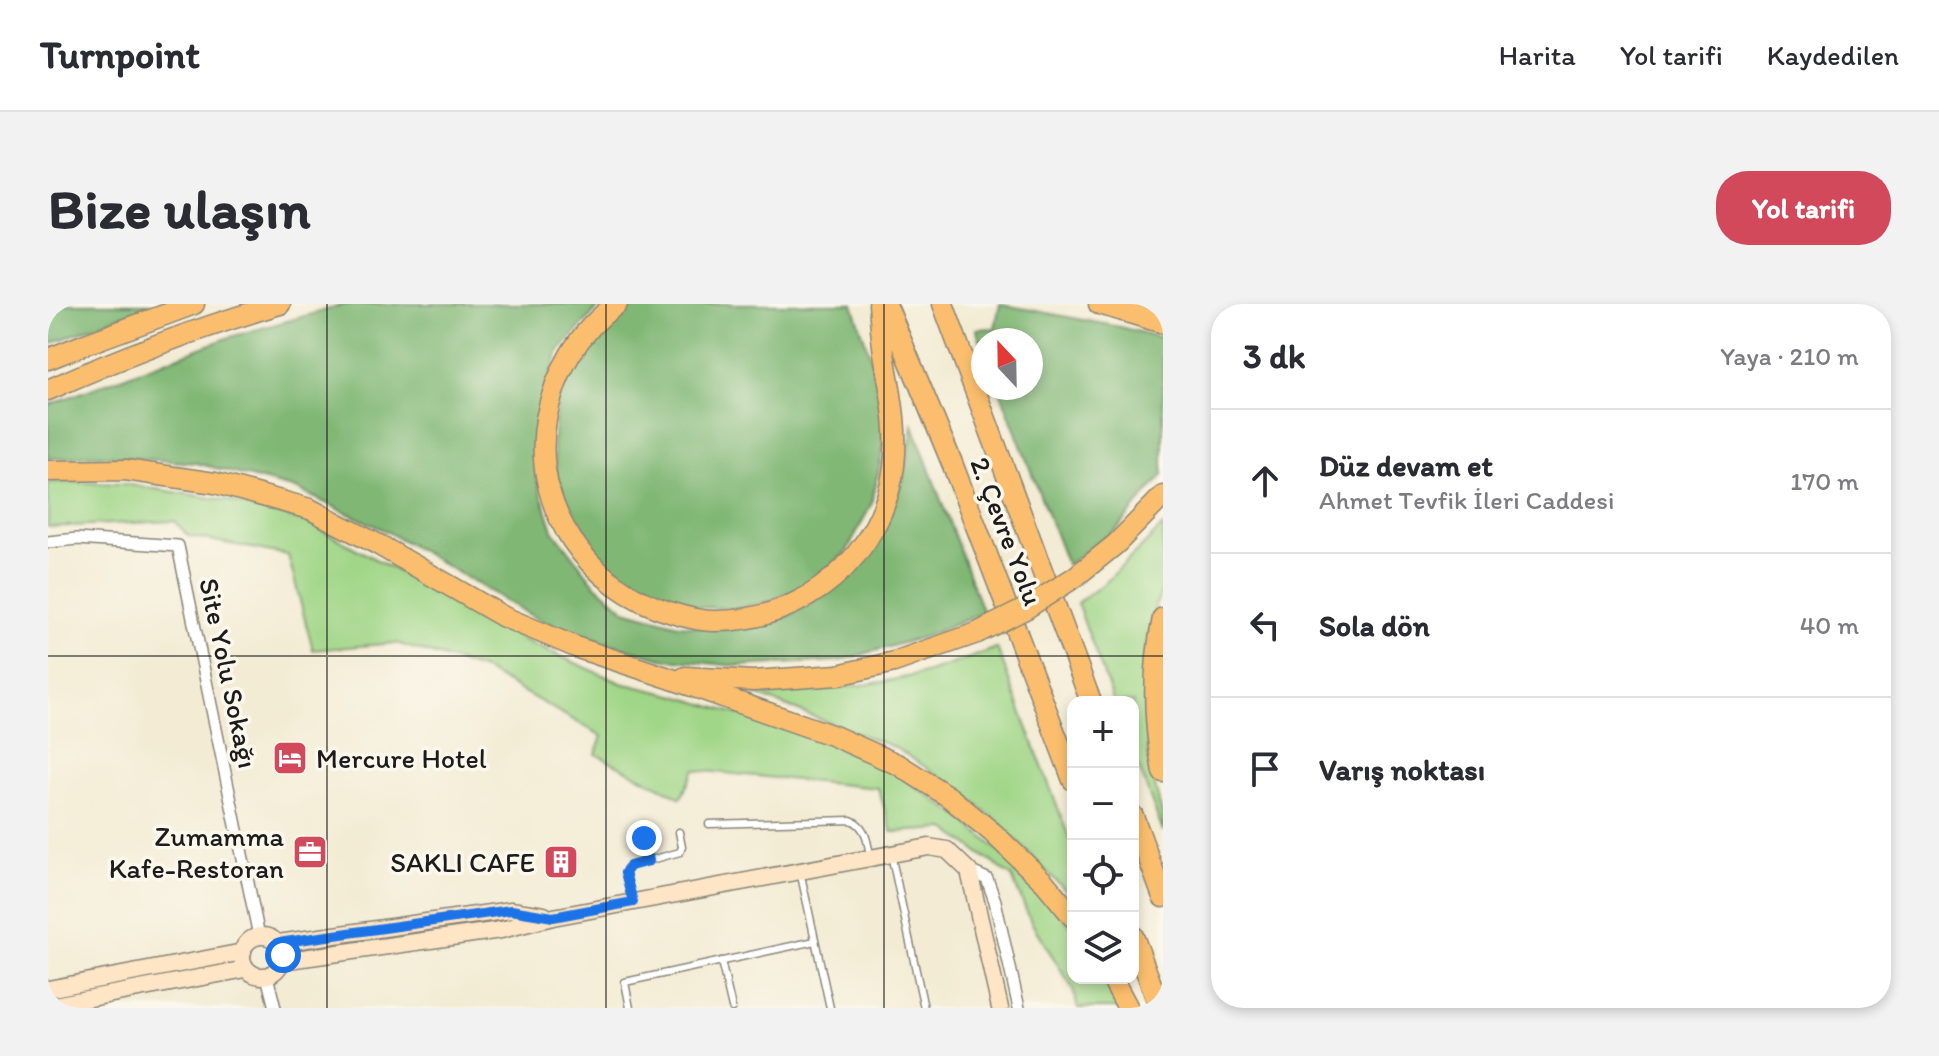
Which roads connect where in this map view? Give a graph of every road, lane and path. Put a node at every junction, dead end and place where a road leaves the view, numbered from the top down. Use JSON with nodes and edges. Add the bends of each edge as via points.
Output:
{"nodes":[{"id":1,"x":194,"y":304,"type":"edge"},
{"id":2,"x":280,"y":304,"type":"edge"},
{"id":3,"x":617,"y":304,"type":"edge"},
{"id":4,"x":879,"y":304,"type":"edge"},
{"id":5,"x":886,"y":304,"type":"edge"},
{"id":6,"x":1099,"y":304,"type":"edge"},
{"id":7,"x":944,"y":306,"type":"edge"},
{"id":8,"x":1163,"y":323,"type":"edge"},
{"id":9,"x":48,"y":359,"type":"edge"},
{"id":10,"x":48,"y":390,"type":"edge"},
{"id":11,"x":48,"y":471,"type":"edge"},
{"id":12,"x":1163,"y":496,"type":"edge"},
{"id":13,"x":48,"y":542,"type":"edge"},
{"id":14,"x":1163,"y":618,"type":"edge"},
{"id":15,"x":669,"y":678,"type":"junction"},
{"id":16,"x":1089,"y":696,"type":"edge"},
{"id":17,"x":1068,"y":768,"type":"edge"},
{"id":18,"x":1163,"y":772,"type":"edge"},
{"id":19,"x":709,"y":824,"type":"dead end"},
{"id":20,"x":679,"y":832,"type":"dead end"},
{"id":21,"x":1139,"y":832,"type":"edge"},
{"id":22,"x":644,"y":838,"type":"dead end"},
{"id":23,"x":891,"y":854,"type":"junction"},
{"id":24,"x":871,"y":858,"type":"junction"},
{"id":25,"x":649,"y":861,"type":"junction"},
{"id":26,"x":800,"y":871,"type":"junction"},
{"id":27,"x":969,"y":871,"type":"junction"},
{"id":28,"x":1163,"y":897,"type":"edge"},
{"id":29,"x":633,"y":902,"type":"junction"},
{"id":30,"x":1069,"y":912,"type":"edge"},
{"id":31,"x":553,"y":917,"type":"junction"},
{"id":32,"x":259,"y":936,"type":"junction"},
{"id":33,"x":815,"y":941,"type":"junction"},
{"id":34,"x":278,"y":943,"type":"junction"},
{"id":35,"x":1139,"y":952,"type":"edge"},
{"id":36,"x":245,"y":960,"type":"junction"},
{"id":37,"x":282,"y":961,"type":"junction"},
{"id":38,"x":721,"y":961,"type":"junction"},
{"id":39,"x":267,"y":976,"type":"junction"},
{"id":40,"x":1115,"y":984,"type":"edge"},
{"id":41,"x":48,"y":989,"type":"edge"},
{"id":42,"x":48,"y":1006,"type":"edge"},
{"id":43,"x":275,"y":1008,"type":"edge"},
{"id":44,"x":630,"y":1008,"type":"edge"},
{"id":45,"x":732,"y":1008,"type":"edge"},
{"id":46,"x":830,"y":1008,"type":"edge"},
{"id":47,"x":924,"y":1008,"type":"edge"},
{"id":48,"x":1000,"y":1008,"type":"edge"},
{"id":49,"x":1019,"y":1008,"type":"edge"},
{"id":50,"x":1128,"y":1008,"type":"edge"},
{"id":51,"x":1160,"y":1008,"type":"edge"}],
"edges":[{"from":1,"to":9,"type":"highway"},
{"from":2,"to":10,"type":"highway","via":[[215,323]]},
{"from":3,"to":4,"type":"highway","via":[[567,359],[550,402],[544,444],[555,510],[588,561],[619,589],[657,608],[711,621],[800,602],[838,575],[868,538],[894,467],[893,397]]},
{"from":5,"to":17,"type":"highway","name":"2. Çevre Yolu"},
{"from":6,"to":8,"type":"highway"},
{"from":7,"to":16,"type":"highway","name":"2. Çevre Yolu"},
{"from":11,"to":15,"type":"highway","via":[[125,470],[215,483],[310,509],[504,617]]},
{"from":12,"to":15,"type":"highway","bridge":true,"via":[[1075,577],[977,633],[838,675],[753,681]]},
{"from":13,"to":32,"type":"street","name":"Site Yolu Sokağı","via":[[178,546]]},
{"from":14,"to":18,"type":"highway","via":[[1154,695]]},
{"from":15,"to":30,"type":"highway","via":[[834,736],[899,765],[993,833]]},
{"from":19,"to":24,"type":"lane","via":[[851,820],[864,829]]},
{"from":20,"to":25,"type":"lane","via":[[680,852]]},
{"from":21,"to":28,"type":"highway"},
{"from":22,"to":25,"type":"lane"},
{"from":23,"to":24,"type":"street"},
{"from":23,"to":27,"type":"street","via":[[929,847],[947,850]]},
{"from":23,"to":47,"type":"lane"},
{"from":24,"to":26,"type":"street"},
{"from":25,"to":29,"type":"lane","via":[[626,871]]},
{"from":26,"to":29,"type":"street"},
{"from":26,"to":33,"type":"lane"},
{"from":27,"to":48,"type":"street"},
{"from":27,"to":49,"type":"street","via":[[987,879]]},
{"from":29,"to":31,"type":"street"},
{"from":31,"to":34,"type":"street","via":[[511,910]]},
{"from":31,"to":37,"type":"street","via":[[501,930]]},
{"from":32,"to":34,"type":"street"},
{"from":32,"to":36,"type":"street","via":[[249,941]]},
{"from":33,"to":38,"type":"lane"},
{"from":33,"to":46,"type":"lane"},
{"from":34,"to":37,"type":"street"},
{"from":35,"to":51,"type":"highway"},
{"from":36,"to":39,"type":"street","via":[[256,975]]},
{"from":36,"to":41,"type":"street"},
{"from":36,"to":42,"type":"street"},
{"from":37,"to":39,"type":"street"},
{"from":38,"to":44,"type":"lane","via":[[625,982]]},
{"from":38,"to":45,"type":"lane"},
{"from":39,"to":43,"type":"street"},
{"from":40,"to":50,"type":"highway"}]}
